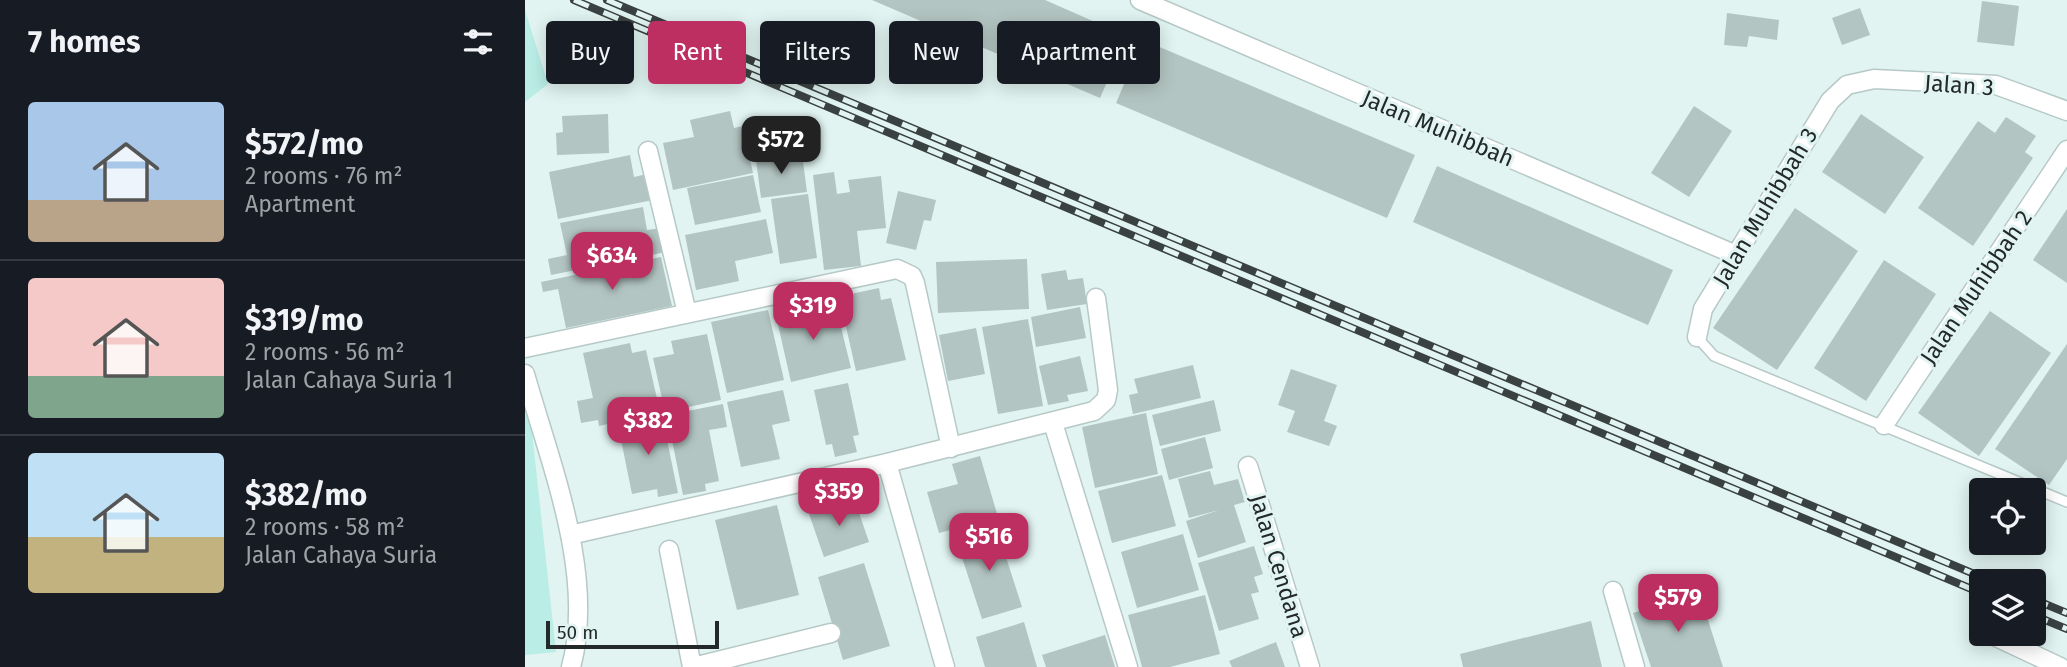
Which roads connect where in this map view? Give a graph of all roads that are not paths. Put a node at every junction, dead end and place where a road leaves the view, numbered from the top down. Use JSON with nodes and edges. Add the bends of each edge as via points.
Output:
{"nodes":[{"id":1,"x":1140,"y":0,"type":"edge"},
{"id":2,"x":1847,"y":85,"type":"joint"},
{"id":3,"x":2067,"y":111,"type":"edge"},
{"id":4,"x":2067,"y":150,"type":"edge"},
{"id":5,"x":648,"y":151,"type":"dead end"},
{"id":6,"x":1736,"y":255,"type":"junction"},
{"id":7,"x":1095,"y":298,"type":"dead end"},
{"id":8,"x":687,"y":313,"type":"junction"},
{"id":9,"x":1697,"y":337,"type":"joint"},
{"id":10,"x":525,"y":348,"type":"edge"},
{"id":11,"x":525,"y":374,"type":"edge"},
{"id":12,"x":1053,"y":423,"type":"junction"},
{"id":13,"x":1884,"y":425,"type":"junction"},
{"id":14,"x":951,"y":448,"type":"junction"},
{"id":15,"x":887,"y":463,"type":"junction"},
{"id":16,"x":1248,"y":466,"type":"dead end"},
{"id":17,"x":2067,"y":502,"type":"edge"},
{"id":18,"x":569,"y":535,"type":"junction"},
{"id":19,"x":669,"y":550,"type":"dead end"},
{"id":20,"x":1613,"y":591,"type":"dead end"},
{"id":21,"x":831,"y":633,"type":"dead end"},
{"id":22,"x":2015,"y":646,"type":"edge"},
{"id":23,"x":571,"y":667,"type":"edge"},
{"id":24,"x":692,"y":667,"type":"edge"},
{"id":25,"x":945,"y":667,"type":"edge"},
{"id":26,"x":1128,"y":667,"type":"edge"},
{"id":27,"x":1310,"y":667,"type":"edge"},
{"id":28,"x":1635,"y":667,"type":"edge"},
{"id":29,"x":2060,"y":667,"type":"edge"}],
"edges":[{"from":1,"to":6,"type":"street","name":"Jalan Muhibbah"},
{"from":2,"to":3,"type":"street","name":"Jalan 3","via":[[1874,79],[1996,85]]},
{"from":2,"to":6,"type":"street","name":"Jalan Muhibbah 3","via":[[1830,101]]},
{"from":4,"to":13,"type":"street","name":"Jalan Muhibbah 2"},
{"from":5,"to":8,"type":"street"},
{"from":6,"to":9,"type":"street","name":"Jalan Muhibbah 3","via":[[1703,309]]},
{"from":7,"to":12,"type":"street","via":[[1106,400],[1094,411]]},
{"from":8,"to":10,"type":"street"},
{"from":8,"to":14,"type":"street","via":[[889,268],[905,271],[915,284]]},
{"from":9,"to":13,"type":"lane","via":[[1714,356]]},
{"from":11,"to":18,"type":"street"},
{"from":12,"to":14,"type":"street"},
{"from":12,"to":26,"type":"street"},
{"from":13,"to":17,"type":"lane"},
{"from":14,"to":15,"type":"street"},
{"from":15,"to":18,"type":"street"},
{"from":15,"to":25,"type":"street"},
{"from":16,"to":27,"type":"street","name":"Jalan Cendana"},
{"from":18,"to":23,"type":"street","via":[[579,626]]},
{"from":19,"to":24,"type":"street"},
{"from":20,"to":28,"type":"street"},
{"from":21,"to":24,"type":"street"},
{"from":22,"to":29,"type":"street"}]}
